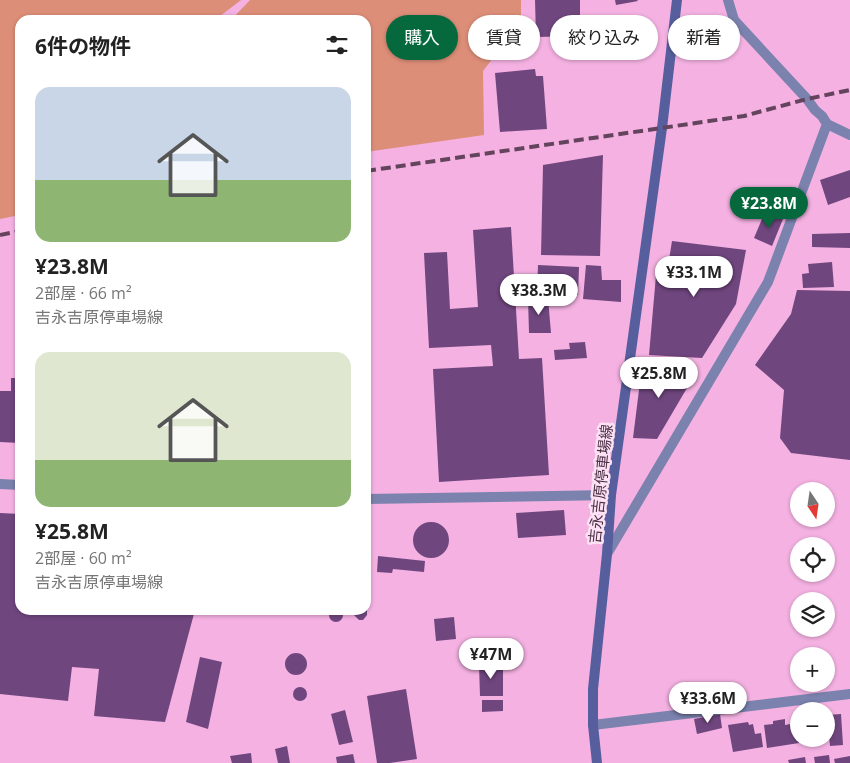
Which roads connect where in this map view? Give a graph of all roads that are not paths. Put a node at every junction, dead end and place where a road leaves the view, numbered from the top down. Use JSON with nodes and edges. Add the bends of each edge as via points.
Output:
{"nodes":[{"id":1,"x":677,"y":0,"type":"edge"},
{"id":2,"x":728,"y":0,"type":"edge"},
{"id":3,"x":827,"y":124,"type":"junction"},
{"id":4,"x":850,"y":135,"type":"edge"},
{"id":5,"x":0,"y":484,"type":"edge"},
{"id":6,"x":15,"y":484,"type":"edge"},
{"id":7,"x":612,"y":495,"type":"junction"},
{"id":8,"x":371,"y":499,"type":"edge"},
{"id":9,"x":607,"y":554,"type":"junction"},
{"id":10,"x":850,"y":694,"type":"edge"},
{"id":11,"x":593,"y":725,"type":"junction"},
{"id":12,"x":597,"y":763,"type":"edge"}],
"edges":[{"from":1,"to":7,"type":"main road","name":"吉永吉原停車場線"},
{"from":2,"to":3,"type":"street","via":[[734,20]]},
{"from":3,"to":4,"type":"street"},
{"from":3,"to":9,"type":"street","via":[[768,282]]},
{"from":5,"to":6,"type":"street"},
{"from":7,"to":8,"type":"street"},
{"from":7,"to":9,"type":"main road","name":"吉永吉原停車場線"},
{"from":9,"to":11,"type":"main road","name":"吉永吉原停車場線","via":[[593,689]]},
{"from":10,"to":11,"type":"street"},
{"from":11,"to":12,"type":"main road","name":"吉永吉原停車場線"}]}
